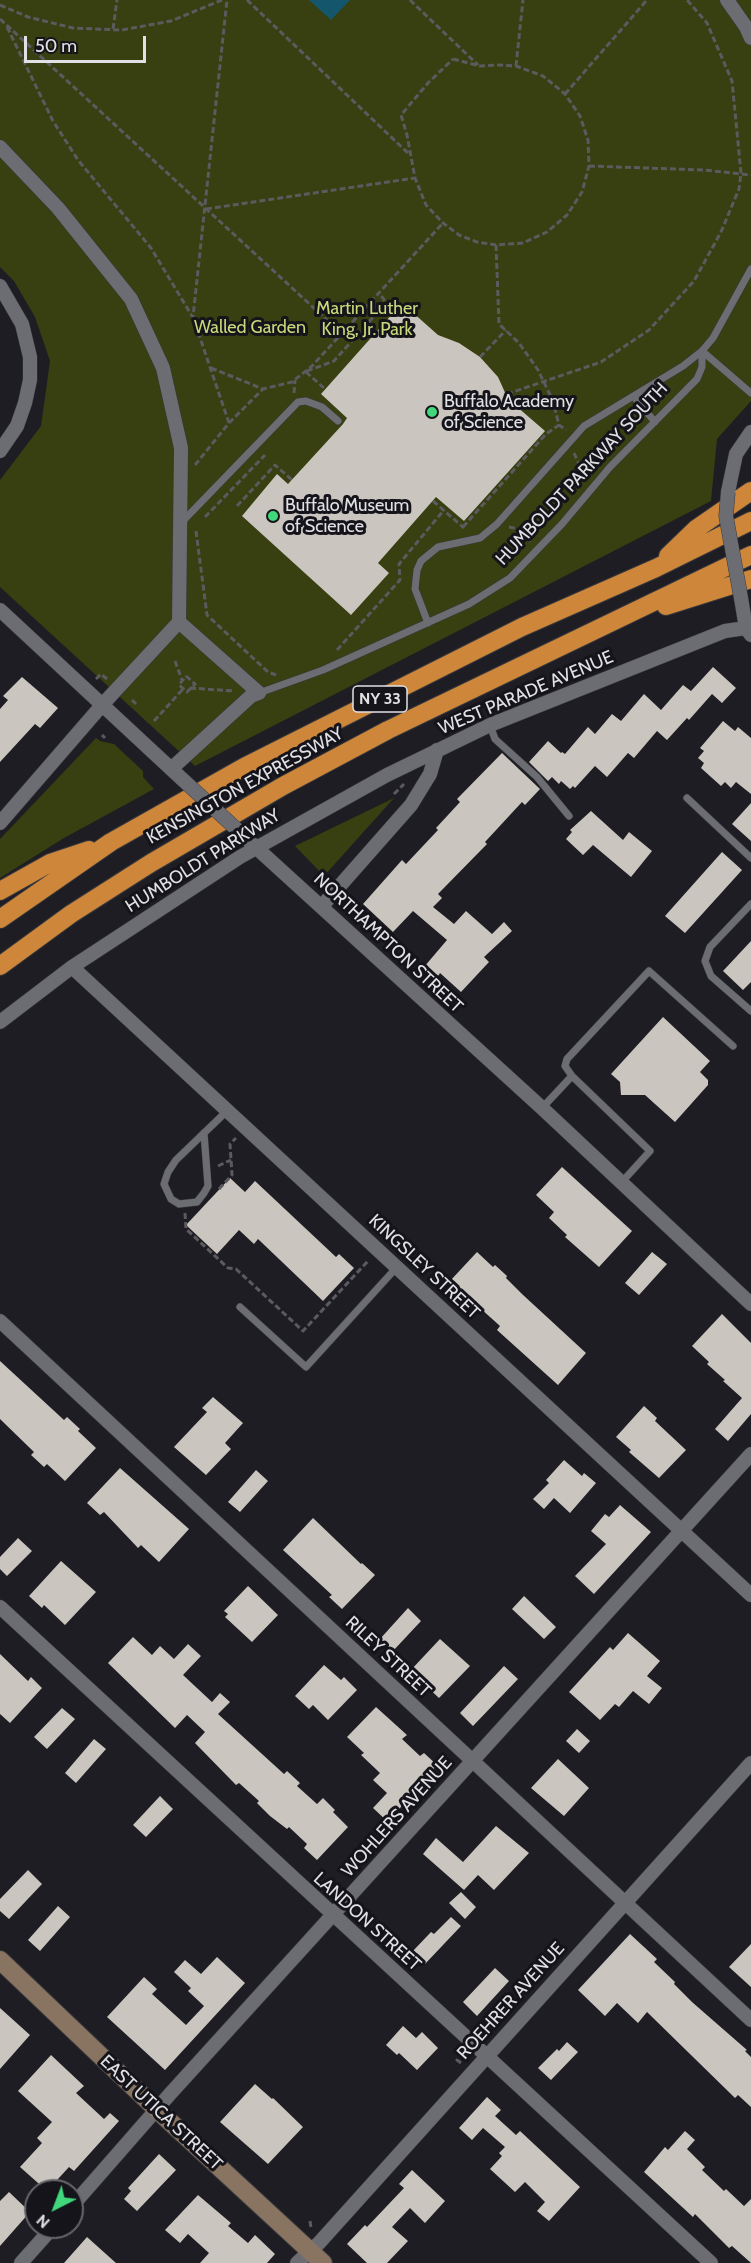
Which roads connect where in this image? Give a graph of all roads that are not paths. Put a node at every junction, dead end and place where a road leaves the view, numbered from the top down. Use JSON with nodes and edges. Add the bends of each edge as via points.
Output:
{"nodes":[{"id":1,"x":727,"y":0,"type":"edge"},
{"id":2,"x":751,"y":38,"type":"edge"},
{"id":3,"x":0,"y":147,"type":"edge"},
{"id":4,"x":751,"y":269,"type":"edge"},
{"id":5,"x":0,"y":286,"type":"edge"},
{"id":6,"x":702,"y":351,"type":"junction"},
{"id":7,"x":751,"y":393,"type":"edge"},
{"id":8,"x":634,"y":397,"type":"junction"},
{"id":9,"x":338,"y":421,"type":"dead end"},
{"id":10,"x":655,"y":422,"type":"junction"},
{"id":11,"x":751,"y":432,"type":"edge"},
{"id":12,"x":0,"y":451,"type":"edge"},
{"id":13,"x":751,"y":491,"type":"edge"},
{"id":14,"x":751,"y":521,"type":"edge"},
{"id":15,"x":181,"y":523,"type":"junction"},
{"id":16,"x":751,"y":555,"type":"edge"},
{"id":17,"x":656,"y":568,"type":"junction"},
{"id":18,"x":744,"y":581,"type":"edge"},
{"id":19,"x":0,"y":610,"type":"edge"},
{"id":20,"x":179,"y":622,"type":"junction"},
{"id":21,"x":428,"y":623,"type":"junction"},
{"id":22,"x":607,"y":625,"type":"junction"},
{"id":23,"x":749,"y":632,"type":"edge"},
{"id":24,"x":260,"y":693,"type":"junction"},
{"id":25,"x":103,"y":704,"type":"junction"},
{"id":26,"x":490,"y":725,"type":"junction"},
{"id":27,"x":437,"y":750,"type":"junction"},
{"id":28,"x":171,"y":769,"type":"junction"},
{"id":29,"x":687,"y":798,"type":"dead end"},
{"id":30,"x":569,"y":816,"type":"dead end"},
{"id":31,"x":0,"y":823,"type":"edge"},
{"id":32,"x":111,"y":842,"type":"junction"},
{"id":33,"x":256,"y":846,"type":"junction"},
{"id":34,"x":751,"y":858,"type":"edge"},
{"id":35,"x":0,"y":891,"type":"edge"},
{"id":36,"x":751,"y":904,"type":"edge"},
{"id":37,"x":321,"y":906,"type":"junction"},
{"id":38,"x":0,"y":919,"type":"edge"},
{"id":39,"x":0,"y":966,"type":"edge"},
{"id":40,"x":72,"y":967,"type":"junction"},
{"id":41,"x":751,"y":1011,"type":"edge"},
{"id":42,"x":0,"y":1022,"type":"edge"},
{"id":43,"x":733,"y":1046,"type":"dead end"},
{"id":44,"x":572,"y":1076,"type":"junction"},
{"id":45,"x":542,"y":1108,"type":"junction"},
{"id":46,"x":228,"y":1110,"type":"junction"},
{"id":47,"x":204,"y":1133,"type":"junction"},
{"id":48,"x":621,"y":1183,"type":"junction"},
{"id":49,"x":397,"y":1267,"type":"junction"},
{"id":50,"x":751,"y":1304,"type":"edge"},
{"id":51,"x":240,"y":1307,"type":"dead end"},
{"id":52,"x":0,"y":1321,"type":"edge"},
{"id":53,"x":751,"y":1454,"type":"edge"},
{"id":54,"x":682,"y":1530,"type":"junction"},
{"id":55,"x":751,"y":1595,"type":"edge"},
{"id":56,"x":0,"y":1607,"type":"edge"},
{"id":57,"x":472,"y":1760,"type":"junction"},
{"id":58,"x":751,"y":1763,"type":"edge"},
{"id":59,"x":624,"y":1902,"type":"junction"},
{"id":60,"x":332,"y":1915,"type":"junction"},
{"id":61,"x":0,"y":1960,"type":"edge"},
{"id":62,"x":751,"y":2020,"type":"edge"},
{"id":63,"x":487,"y":2055,"type":"junction"},
{"id":64,"x":157,"y":2110,"type":"junction"},
{"id":65,"x":84,"y":2192,"type":"edge"},
{"id":66,"x":42,"y":2239,"type":"edge"},
{"id":67,"x":310,"y":2259,"type":"edge"},
{"id":68,"x":21,"y":2263,"type":"edge"},
{"id":69,"x":711,"y":2263,"type":"edge"}],
"edges":[{"from":1,"to":2,"type":"street"},
{"from":3,"to":15,"type":"street","via":[[58,208],[131,299],[163,368],[181,448]]},
{"from":4,"to":6,"type":"lane","name":"HUMBOLDT PARKWAY SOUTH"},
{"from":5,"to":12,"type":"street","via":[[22,324],[30,357],[30,380],[17,426]]},
{"from":6,"to":7,"type":"lane"},
{"from":6,"to":8,"type":"lane","name":"HUMBOLDT PARKWAY SOUTH"},
{"from":6,"to":10,"type":"lane","name":"HUMBOLDT PARKWAY SOUTH","via":[[697,379]]},
{"from":8,"to":10,"type":"lane"},
{"from":8,"to":21,"type":"lane","name":"HUMBOLDT PARKWAY SOUTH","via":[[584,426],[497,524],[477,539],[438,547],[421,561],[415,589]]},
{"from":9,"to":15,"type":"lane","via":[[314,403],[298,402]]},
{"from":10,"to":21,"type":"lane","name":"HUMBOLDT PARKWAY SOUTH","via":[[510,578],[469,604]]},
{"from":11,"to":18,"type":"street","bridge":true,"via":[[736,454],[726,516]]},
{"from":13,"to":17,"type":"highway","via":[[696,529]]},
{"from":14,"to":17,"type":"highway","name":"KENSINGTON EXPRESSWAY","number":"NY 33"},
{"from":15,"to":20,"type":"street"},
{"from":16,"to":22,"type":"highway","name":"KENSINGTON EXPRESSWAY","number":"NY 33"},
{"from":17,"to":32,"type":"highway","name":"KENSINGTON EXPRESSWAY","number":"NY 33","via":[[522,627],[244,767]]},
{"from":18,"to":22,"type":"highway"},
{"from":18,"to":23,"type":"street","bridge":true,"via":[[741,598]]},
{"from":19,"to":25,"type":"street","name":"NORTHAMPTON STREET"},
{"from":20,"to":24,"type":"street"},
{"from":20,"to":25,"type":"street"},
{"from":21,"to":24,"type":"lane"},
{"from":22,"to":39,"type":"highway","name":"KENSINGTON EXPRESSWAY","number":"NY 33","via":[[398,725],[283,786],[81,907]]},
{"from":23,"to":26,"type":"street","name":"WEST PARADE AVENUE","via":[[725,631]]},
{"from":24,"to":28,"type":"street","via":[[251,696]]},
{"from":25,"to":28,"type":"street","name":"NORTHAMPTON STREET"},
{"from":25,"to":31,"type":"street"},
{"from":26,"to":27,"type":"street","name":"WEST PARADE AVENUE"},
{"from":26,"to":30,"type":"lane","via":[[495,739],[537,777]]},
{"from":27,"to":33,"type":"street","name":"HUMBOLDT PARKWAY"},
{"from":27,"to":37,"type":"street","name":"WEST PARADE AVENUE","via":[[430,774],[411,805]]},
{"from":28,"to":33,"type":"street","name":"NORTHAMPTON STREET","bridge":true},
{"from":29,"to":34,"type":"lane"},
{"from":32,"to":35,"type":"highway","via":[[50,863]]},
{"from":32,"to":38,"type":"highway","name":"KENSINGTON EXPRESSWAY","number":"NY 33"},
{"from":33,"to":37,"type":"street","name":"NORTHAMPTON STREET"},
{"from":33,"to":40,"type":"street","name":"HUMBOLDT PARKWAY"},
{"from":36,"to":41,"type":"lane","via":[[710,947],[705,961],[711,975]]},
{"from":37,"to":45,"type":"street","name":"NORTHAMPTON STREET"},
{"from":40,"to":42,"type":"street","name":"HUMBOLDT PARKWAY"},
{"from":40,"to":46,"type":"street","name":"KINGSLEY STREET"},
{"from":43,"to":44,"type":"lane","via":[[649,970],[567,1059],[564,1066]]},
{"from":44,"to":45,"type":"lane"},
{"from":44,"to":48,"type":"lane","via":[[650,1150]]},
{"from":45,"to":48,"type":"street","name":"NORTHAMPTON STREET"},
{"from":46,"to":47,"type":"lane"},
{"from":46,"to":49,"type":"street","name":"KINGSLEY STREET"},
{"from":47,"to":47,"type":"lane","via":[[168,1172],[164,1184],[171,1199],[179,1204],[196,1202],[208,1186]]},
{"from":48,"to":50,"type":"street","name":"NORTHAMPTON STREET"},
{"from":49,"to":51,"type":"lane","via":[[306,1366]]},
{"from":49,"to":54,"type":"street","name":"KINGSLEY STREET"},
{"from":52,"to":57,"type":"street","name":"RILEY STREET"},
{"from":53,"to":54,"type":"street","name":"WOHLERS AVENUE"},
{"from":54,"to":55,"type":"street","name":"KINGSLEY STREET"},
{"from":54,"to":57,"type":"street","name":"WOHLERS AVENUE"},
{"from":56,"to":60,"type":"street","name":"LANDON STREET"},
{"from":57,"to":59,"type":"street","name":"RILEY STREET"},
{"from":57,"to":60,"type":"street","name":"WOHLERS AVENUE"},
{"from":58,"to":59,"type":"street","name":"ROEHRER AVENUE"},
{"from":59,"to":62,"type":"street","name":"RILEY STREET"},
{"from":59,"to":63,"type":"street","name":"ROEHRER AVENUE"},
{"from":60,"to":63,"type":"street","name":"LANDON STREET"},
{"from":60,"to":64,"type":"street","name":"WOHLERS AVENUE"},
{"from":61,"to":64,"type":"street","name":"EAST UTICA STREET"},
{"from":63,"to":67,"type":"street","name":"ROEHRER AVENUE"},
{"from":63,"to":69,"type":"street","name":"LANDON STREET"},
{"from":64,"to":65,"type":"street","name":"WOHLERS AVENUE"},
{"from":64,"to":67,"type":"street","name":"EAST UTICA STREET"},
{"from":66,"to":68,"type":"street"}]}
